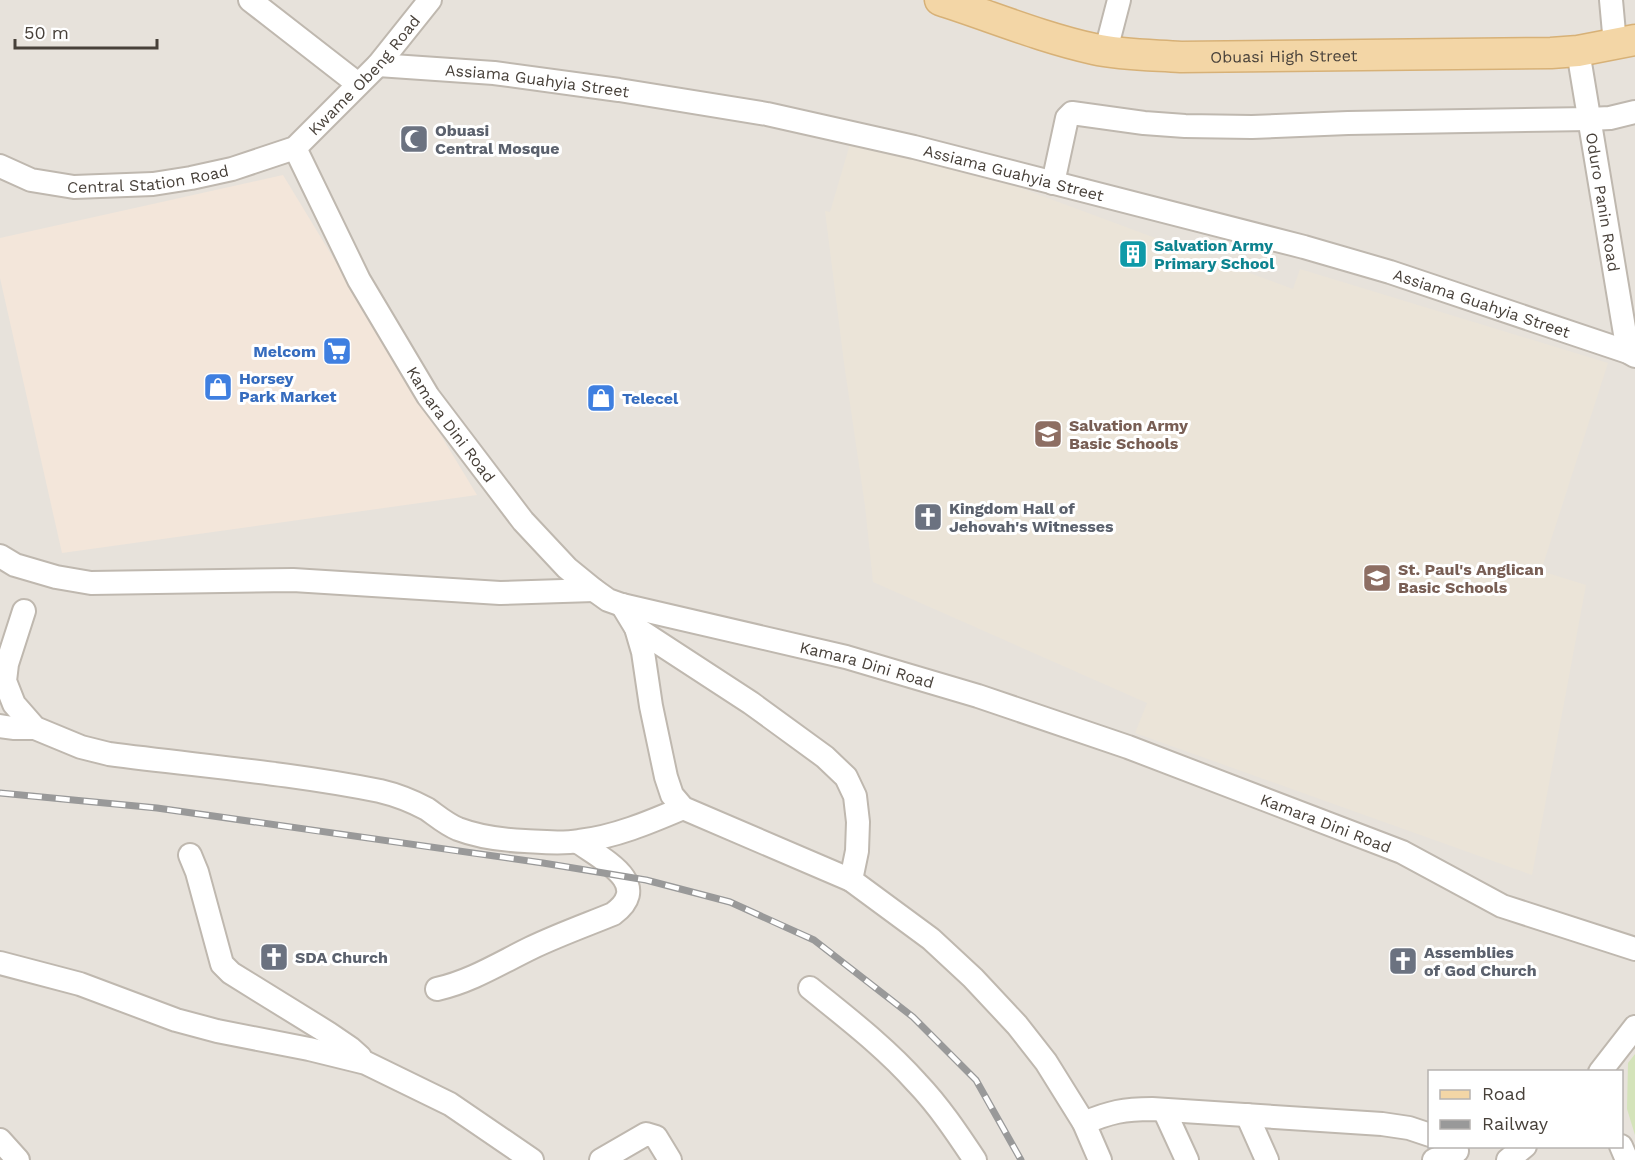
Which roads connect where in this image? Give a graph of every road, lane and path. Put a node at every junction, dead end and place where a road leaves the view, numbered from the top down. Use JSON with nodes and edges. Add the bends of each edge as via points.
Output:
{"nodes":[{"id":1,"x":250,"y":0,"type":"edge"},
{"id":2,"x":430,"y":0,"type":"edge"},
{"id":3,"x":940,"y":0,"type":"edge"},
{"id":4,"x":1119,"y":0,"type":"edge"},
{"id":5,"x":1611,"y":0,"type":"edge"},
{"id":6,"x":1625,"y":42,"type":"edge"},
{"id":7,"x":1106,"y":50,"type":"junction"},
{"id":8,"x":1578,"y":51,"type":"junction"},
{"id":9,"x":378,"y":66,"type":"junction"},
{"id":10,"x":358,"y":84,"type":"junction"},
{"id":11,"x":1635,"y":112,"type":"edge"},
{"id":12,"x":1589,"y":119,"type":"junction"},
{"id":13,"x":295,"y":148,"type":"junction"},
{"id":14,"x":0,"y":166,"type":"edge"},
{"id":15,"x":1053,"y":183,"type":"junction"},
{"id":16,"x":1632,"y":354,"type":"edge"},
{"id":17,"x":0,"y":556,"type":"edge"},
{"id":18,"x":594,"y":590,"type":"junction"},
{"id":19,"x":622,"y":605,"type":"junction"},
{"id":20,"x":24,"y":611,"type":"dead end"},
{"id":21,"x":636,"y":627,"type":"junction"},
{"id":22,"x":0,"y":726,"type":"edge"},
{"id":23,"x":35,"y":728,"type":"junction"},
{"id":24,"x":683,"y":808,"type":"junction"},
{"id":25,"x":578,"y":842,"type":"junction"},
{"id":26,"x":190,"y":855,"type":"dead end"},
{"id":27,"x":851,"y":880,"type":"junction"},
{"id":28,"x":1635,"y":949,"type":"edge"},
{"id":29,"x":0,"y":963,"type":"edge"},
{"id":30,"x":810,"y":988,"type":"dead end"},
{"id":31,"x":437,"y":989,"type":"dead end"},
{"id":32,"x":1630,"y":1034,"type":"edge"},
{"id":33,"x":366,"y":1062,"type":"junction"},
{"id":34,"x":1601,"y":1070,"type":"edge"},
{"id":35,"x":1619,"y":1070,"type":"edge"},
{"id":36,"x":1164,"y":1110,"type":"junction"},
{"id":37,"x":1247,"y":1115,"type":"junction"},
{"id":38,"x":1084,"y":1123,"type":"junction"},
{"id":39,"x":1428,"y":1134,"type":"edge"},
{"id":40,"x":0,"y":1140,"type":"edge"},
{"id":41,"x":1523,"y":1148,"type":"edge"},
{"id":42,"x":1458,"y":1152,"type":"edge"},
{"id":43,"x":529,"y":1159,"type":"edge"},
{"id":44,"x":18,"y":1160,"type":"edge"},
{"id":45,"x":601,"y":1160,"type":"edge"},
{"id":46,"x":670,"y":1160,"type":"edge"},
{"id":47,"x":975,"y":1160,"type":"edge"},
{"id":48,"x":1100,"y":1160,"type":"edge"},
{"id":49,"x":1187,"y":1160,"type":"edge"},
{"id":50,"x":1267,"y":1160,"type":"edge"},
{"id":51,"x":1434,"y":1160,"type":"edge"},
{"id":52,"x":1508,"y":1160,"type":"edge"}],
"edges":[{"from":1,"to":10,"type":"street"},
{"from":2,"to":9,"type":"street","name":"Kwame Obeng Road"},
{"from":3,"to":7,"type":"main road","name":"Obuasi High Street","via":[[1072,44]]},
{"from":4,"to":7,"type":"street"},
{"from":5,"to":6,"type":"street"},
{"from":6,"to":8,"type":"main road","name":"Obuasi High Street"},
{"from":7,"to":8,"type":"main road","name":"Obuasi High Street","via":[[1181,57]]},
{"from":8,"to":12,"type":"street","name":"Oduro Panin Road"},
{"from":9,"to":10,"type":"street","name":"Kwame Obeng Road"},
{"from":9,"to":15,"type":"street","name":"Assiama Guahyia Street","via":[[554,80],[768,114]]},
{"from":10,"to":13,"type":"street","name":"Kwame Obeng Road"},
{"from":11,"to":12,"type":"street"},
{"from":12,"to":15,"type":"street","via":[[1230,127],[1163,125],[1072,113],[1067,118]]},
{"from":12,"to":16,"type":"street","name":"Oduro Panin Road"},
{"from":13,"to":14,"type":"street","name":"Central Station Road","via":[[232,169],[153,184],[74,187],[31,180]]},
{"from":13,"to":18,"type":"street","name":"Kamara Dini Road","via":[[359,279],[428,396],[523,521],[567,568]]},
{"from":15,"to":16,"type":"street","name":"Assiama Guahyia Street","via":[[1390,272]]},
{"from":17,"to":18,"type":"street","via":[[15,565],[91,583],[293,580],[500,593]]},
{"from":18,"to":19,"type":"street","name":"Kamara Dini Road"},
{"from":19,"to":21,"type":"street"},
{"from":19,"to":28,"type":"street","name":"Kamara Dini Road","via":[[846,657],[978,696],[1128,747],[1402,852],[1502,906]]},
{"from":20,"to":23,"type":"street","via":[[4,681],[14,704]]},
{"from":21,"to":24,"type":"street","via":[[666,777],[672,795]]},
{"from":21,"to":27,"type":"street","via":[[751,703],[825,756],[846,777],[855,796],[858,822]]},
{"from":22,"to":23,"type":"street"},
{"from":23,"to":25,"type":"street","via":[[109,754],[322,781],[400,796],[457,828],[483,836]]},
{"from":24,"to":25,"type":"street","via":[[620,832]]},
{"from":24,"to":27,"type":"street"},
{"from":25,"to":31,"type":"street","via":[[627,882],[630,889],[622,907],[480,975]]},
{"from":26,"to":33,"type":"street","via":[[222,964]]},
{"from":27,"to":38,"type":"street","via":[[931,939],[973,978],[1046,1062]]},
{"from":29,"to":33,"type":"street","via":[[80,984],[176,1020]]},
{"from":30,"to":47,"type":"street","via":[[917,1082]]},
{"from":32,"to":34,"type":"street"},
{"from":32,"to":35,"type":"street"},
{"from":33,"to":43,"type":"street","via":[[450,1104]]},
{"from":36,"to":37,"type":"street"},
{"from":36,"to":38,"type":"street","via":[[1116,1111]]},
{"from":36,"to":49,"type":"street"},
{"from":37,"to":39,"type":"street","via":[[1382,1124]]},
{"from":37,"to":50,"type":"street"},
{"from":38,"to":48,"type":"street"},
{"from":40,"to":44,"type":"street"},
{"from":41,"to":52,"type":"street"},
{"from":42,"to":51,"type":"street"},
{"from":45,"to":46,"type":"street","via":[[646,1134],[656,1137]]}]}
